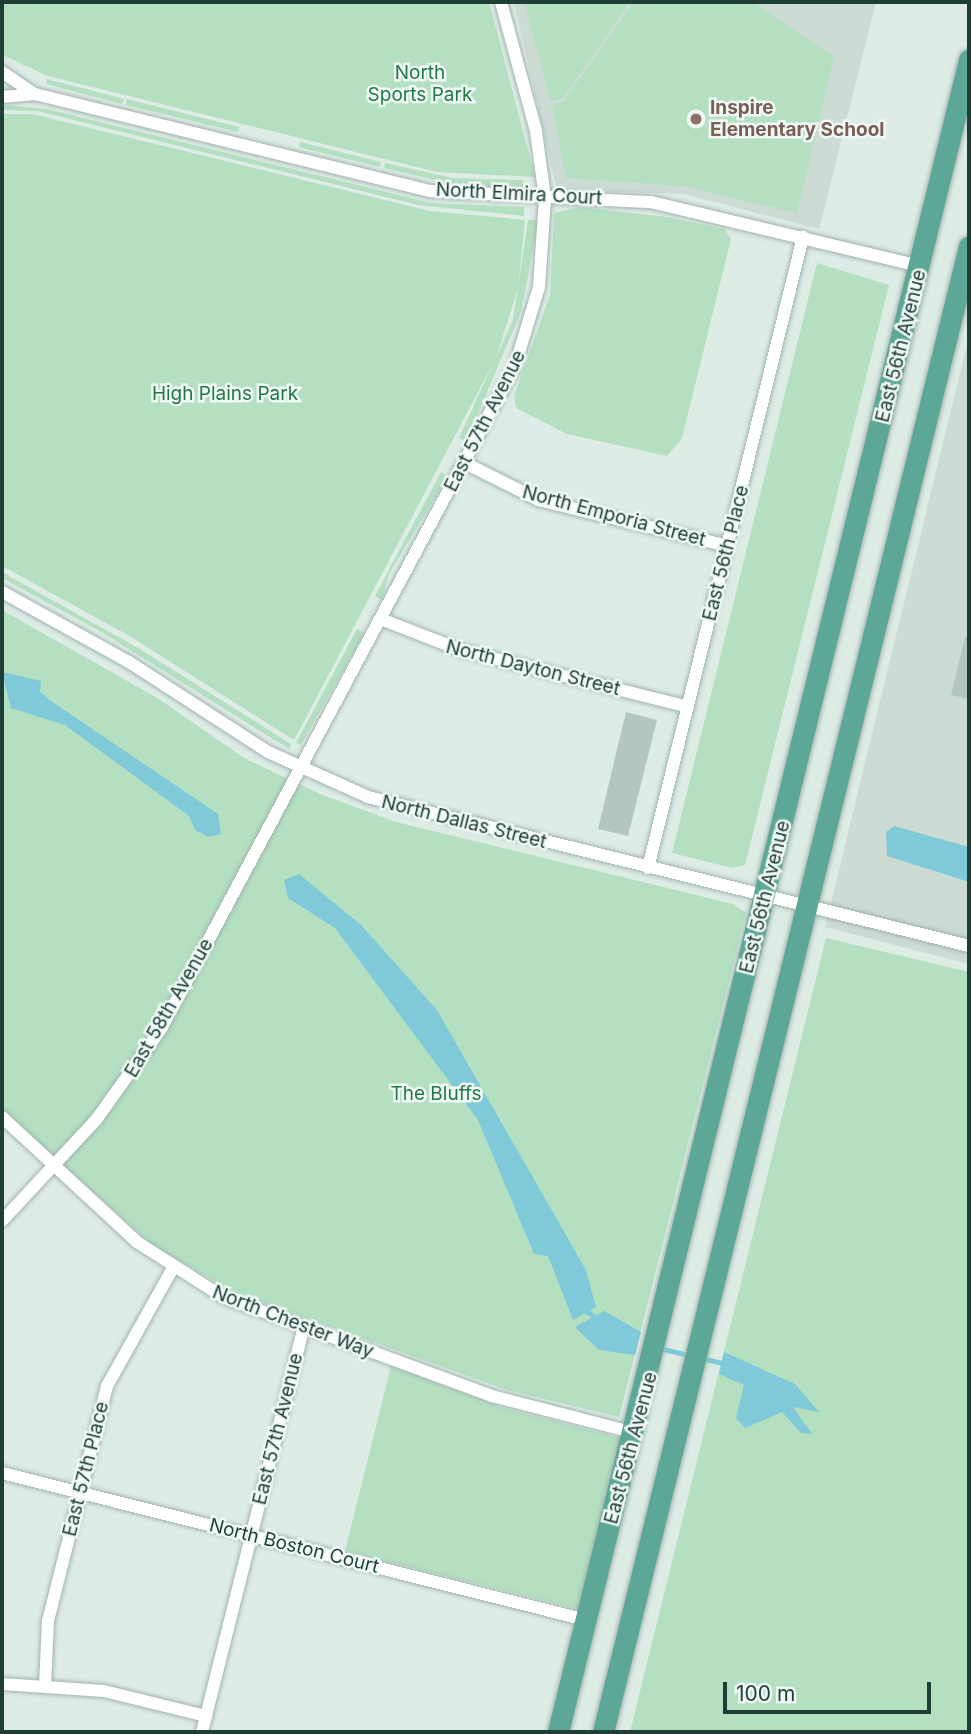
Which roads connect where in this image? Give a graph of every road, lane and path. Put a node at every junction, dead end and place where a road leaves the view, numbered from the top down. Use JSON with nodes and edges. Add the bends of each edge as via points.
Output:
{"nodes":[{"id":1,"x":501,"y":2,"type":"edge"},
{"id":2,"x":969,"y":60,"type":"edge"},
{"id":3,"x":2,"y":72,"type":"edge"},
{"id":4,"x":35,"y":93,"type":"junction"},
{"id":5,"x":2,"y":97,"type":"edge"},
{"id":6,"x":545,"y":198,"type":"junction"},
{"id":7,"x":803,"y":237,"type":"junction"},
{"id":8,"x":969,"y":246,"type":"edge"},
{"id":9,"x":920,"y":266,"type":"junction"},
{"id":10,"x":465,"y":463,"type":"junction"},
{"id":11,"x":727,"y":546,"type":"junction"},
{"id":12,"x":2,"y":592,"type":"edge"},
{"id":13,"x":381,"y":619,"type":"junction"},
{"id":14,"x":688,"y":707,"type":"junction"},
{"id":15,"x":300,"y":769,"type":"junction"},
{"id":16,"x":648,"y":868,"type":"junction"},
{"id":17,"x":765,"y":896,"type":"junction"},
{"id":18,"x":806,"y":908,"type":"junction"},
{"id":19,"x":969,"y":946,"type":"edge"},
{"id":20,"x":2,"y":1117,"type":"edge"},
{"id":21,"x":53,"y":1166,"type":"junction"},
{"id":22,"x":2,"y":1222,"type":"edge"},
{"id":23,"x":173,"y":1268,"type":"junction"},
{"id":24,"x":303,"y":1329,"type":"junction"},
{"id":25,"x":635,"y":1433,"type":"junction"},
{"id":26,"x":2,"y":1473,"type":"edge"},
{"id":27,"x":80,"y":1492,"type":"junction"},
{"id":28,"x":252,"y":1535,"type":"junction"},
{"id":29,"x":586,"y":1620,"type":"junction"},
{"id":30,"x":2,"y":1684,"type":"edge"},
{"id":31,"x":45,"y":1686,"type":"junction"},
{"id":32,"x":206,"y":1716,"type":"junction"},
{"id":33,"x":202,"y":1732,"type":"edge"},
{"id":34,"x":558,"y":1732,"type":"edge"},
{"id":35,"x":603,"y":1732,"type":"edge"}],
"edges":[{"from":1,"to":6,"type":"street","name":"East 57th Avenue","via":[[539,146]]},
{"from":2,"to":9,"type":"main road","name":"East 56th Avenue"},
{"from":3,"to":4,"type":"street","name":"North Elmira Court"},
{"from":4,"to":5,"type":"street"},
{"from":4,"to":6,"type":"street","name":"North Elmira Court","via":[[431,191]]},
{"from":6,"to":7,"type":"street","name":"North Elmira Court","via":[[651,202]]},
{"from":6,"to":10,"type":"street","name":"East 57th Avenue","via":[[542,268],[530,326]]},
{"from":7,"to":9,"type":"street","name":"North Elmira Court"},
{"from":7,"to":11,"type":"street","name":"East 56th Place"},
{"from":8,"to":18,"type":"main road","name":"East 56th Avenue"},
{"from":9,"to":17,"type":"main road","name":"East 56th Avenue"},
{"from":10,"to":11,"type":"street","name":"North Emporia Street","via":[[539,500]]},
{"from":10,"to":13,"type":"street","name":"East 57th Avenue"},
{"from":11,"to":14,"type":"street","name":"East 56th Place"},
{"from":12,"to":15,"type":"street","name":"North Dallas Street"},
{"from":13,"to":14,"type":"street","name":"North Dayton Street","via":[[460,650]]},
{"from":13,"to":15,"type":"street","name":"East 57th Avenue"},
{"from":14,"to":16,"type":"street","name":"East 56th Place"},
{"from":15,"to":16,"type":"street","name":"North Dallas Street","via":[[394,806]]},
{"from":15,"to":21,"type":"street","name":"East 58th Avenue","via":[[161,1028],[124,1084]]},
{"from":16,"to":17,"type":"street","name":"North Dallas Street"},
{"from":17,"to":18,"type":"street","name":"North Dallas Street"},
{"from":17,"to":25,"type":"main road","name":"East 56th Avenue"},
{"from":18,"to":19,"type":"street","name":"North Dallas Street"},
{"from":18,"to":35,"type":"main road","name":"East 56th Avenue"},
{"from":20,"to":21,"type":"street","name":"North Chester Way"},
{"from":21,"to":22,"type":"street","name":"East 58th Avenue"},
{"from":21,"to":23,"type":"street","name":"North Chester Way"},
{"from":23,"to":24,"type":"street","name":"North Chester Way","via":[[223,1297]]},
{"from":23,"to":27,"type":"street","name":"East 57th Place","via":[[113,1367]]},
{"from":24,"to":25,"type":"street","name":"North Chester Way","via":[[492,1396]]},
{"from":24,"to":28,"type":"street","name":"East 57th Avenue"},
{"from":25,"to":29,"type":"main road","name":"East 56th Avenue"},
{"from":26,"to":27,"type":"street","name":"North Boston Court"},
{"from":27,"to":28,"type":"street","name":"North Boston Court"},
{"from":27,"to":31,"type":"street","name":"East 57th Place","via":[[48,1621]]},
{"from":28,"to":29,"type":"street","name":"North Boston Court"},
{"from":28,"to":32,"type":"street","name":"East 57th Avenue"},
{"from":29,"to":34,"type":"main road","name":"East 56th Avenue"},
{"from":30,"to":31,"type":"street"},
{"from":31,"to":32,"type":"street","via":[[104,1691]]},
{"from":32,"to":33,"type":"street","name":"East 57th Avenue"}]}
